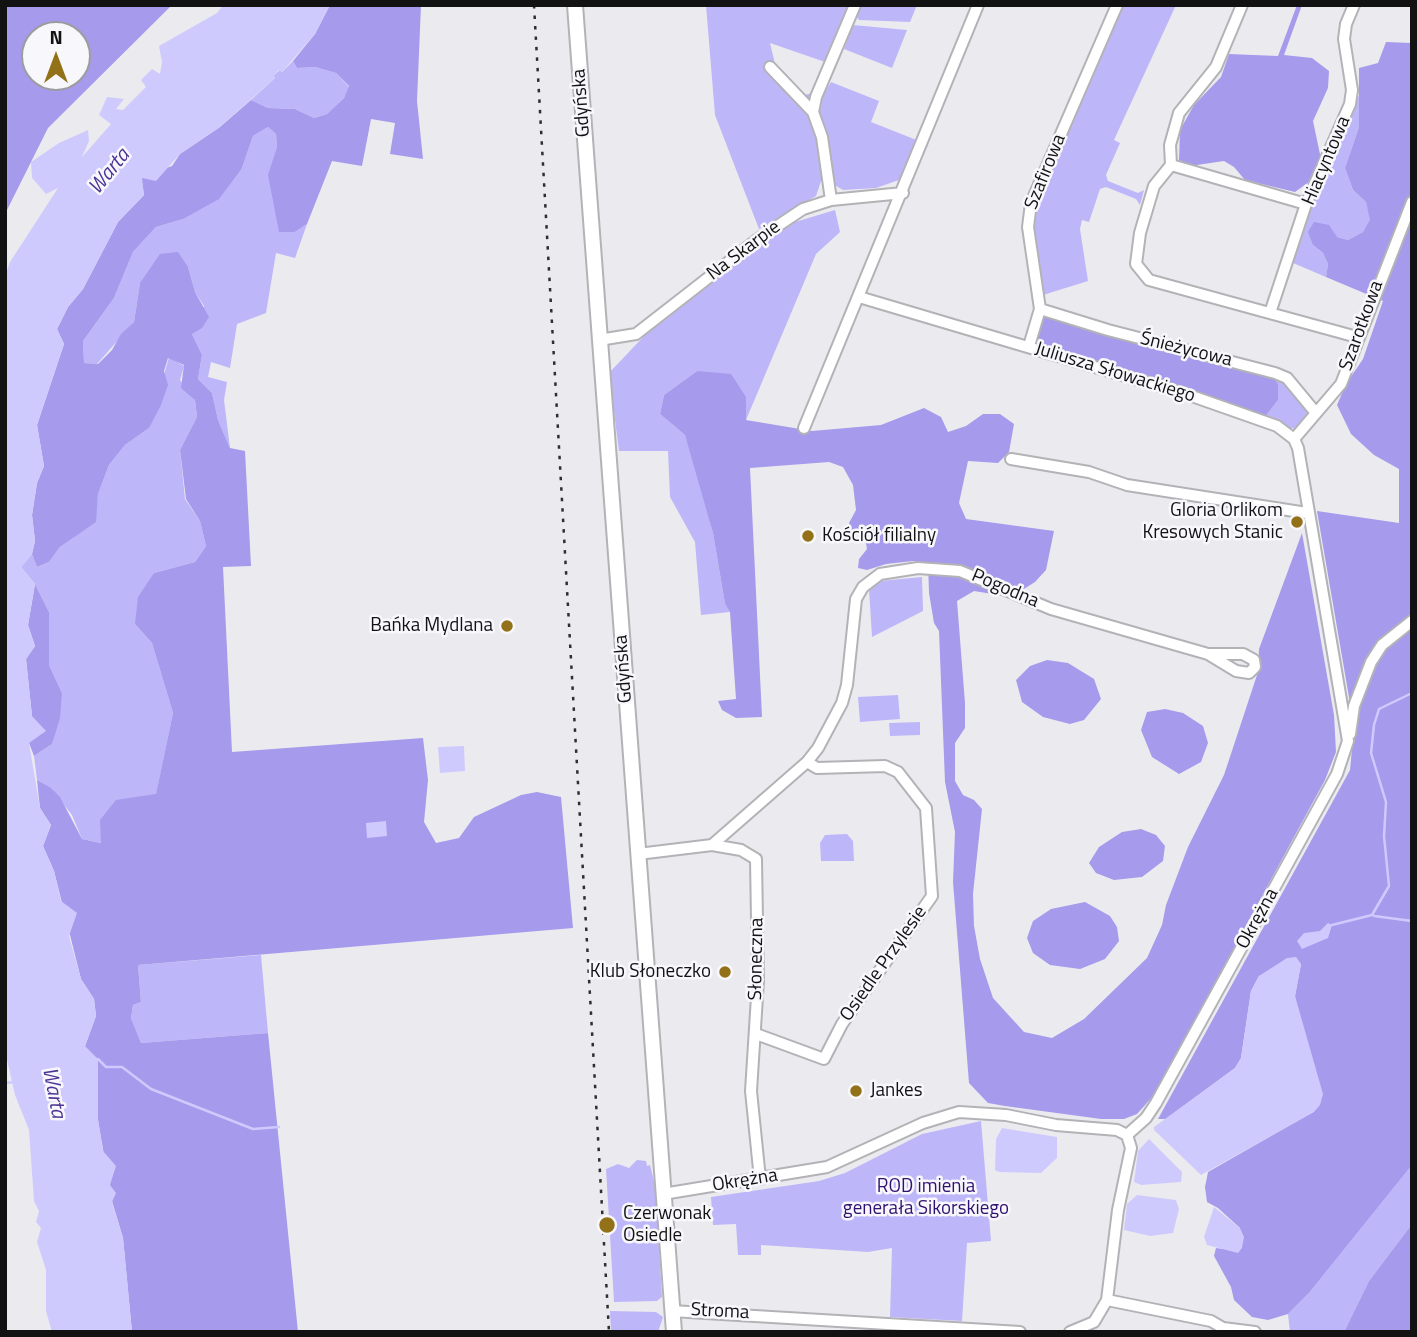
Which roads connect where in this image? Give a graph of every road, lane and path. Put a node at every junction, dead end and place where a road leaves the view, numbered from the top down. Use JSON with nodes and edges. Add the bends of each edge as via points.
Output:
{"nodes":[{"id":1,"x":575,"y":5,"type":"edge"},
{"id":2,"x":855,"y":5,"type":"edge"},
{"id":3,"x":978,"y":5,"type":"edge"},
{"id":4,"x":1116,"y":5,"type":"edge"},
{"id":5,"x":1242,"y":5,"type":"edge"},
{"id":6,"x":1354,"y":5,"type":"edge"},
{"id":7,"x":770,"y":67,"type":"dead end"},
{"id":8,"x":813,"y":112,"type":"junction"},
{"id":9,"x":1171,"y":165,"type":"junction"},
{"id":10,"x":902,"y":194,"type":"junction"},
{"id":11,"x":831,"y":200,"type":"junction"},
{"id":12,"x":1412,"y":202,"type":"edge"},
{"id":13,"x":1306,"y":204,"type":"junction"},
{"id":14,"x":859,"y":297,"type":"junction"},
{"id":15,"x":1040,"y":309,"type":"junction"},
{"id":16,"x":1270,"y":313,"type":"junction"},
{"id":17,"x":1357,"y":337,"type":"junction"},
{"id":18,"x":599,"y":340,"type":"junction"},
{"id":19,"x":1029,"y":346,"type":"junction"},
{"id":20,"x":1316,"y":413,"type":"junction"},
{"id":21,"x":804,"y":428,"type":"dead end"},
{"id":22,"x":1294,"y":439,"type":"junction"},
{"id":23,"x":1011,"y":459,"type":"dead end"},
{"id":24,"x":1307,"y":513,"type":"junction"},
{"id":25,"x":1412,"y":621,"type":"edge"},
{"id":26,"x":1208,"y":653,"type":"dead end"},
{"id":27,"x":1348,"y":741,"type":"junction"},
{"id":28,"x":807,"y":762,"type":"junction"},
{"id":29,"x":712,"y":845,"type":"junction"},
{"id":30,"x":638,"y":854,"type":"junction"},
{"id":31,"x":756,"y":1034,"type":"junction"},
{"id":32,"x":1127,"y":1135,"type":"junction"},
{"id":33,"x":760,"y":1179,"type":"junction"},
{"id":34,"x":663,"y":1194,"type":"junction"},
{"id":35,"x":1107,"y":1300,"type":"junction"},
{"id":36,"x":672,"y":1311,"type":"junction"},
{"id":37,"x":1097,"y":1327,"type":"edge"},
{"id":38,"x":888,"y":1328,"type":"edge"},
{"id":39,"x":1222,"y":1330,"type":"edge"},
{"id":40,"x":674,"y":1332,"type":"edge"},
{"id":41,"x":1020,"y":1332,"type":"edge"},
{"id":42,"x":1070,"y":1332,"type":"edge"},
{"id":43,"x":1255,"y":1332,"type":"edge"}],
"edges":[{"from":1,"to":18,"type":"main road","name":"Gdyńska"},
{"from":2,"to":8,"type":"street"},
{"from":3,"to":10,"type":"street"},
{"from":4,"to":15,"type":"street","name":"Szafirowa","via":[[1031,203],[1028,227]]},
{"from":5,"to":9,"type":"street","via":[[1216,68],[1179,113],[1170,145]]},
{"from":6,"to":13,"type":"street","name":"Hiacyntowa","via":[[1344,39],[1350,104]]},
{"from":7,"to":8,"type":"street"},
{"from":8,"to":11,"type":"street","via":[[822,137]]},
{"from":9,"to":13,"type":"street"},
{"from":9,"to":16,"type":"street","via":[[1154,186],[1136,264],[1149,280]]},
{"from":10,"to":11,"type":"street","name":"Na Skarpie"},
{"from":10,"to":14,"type":"street"},
{"from":11,"to":18,"type":"street","name":"Na Skarpie","via":[[780,223],[636,334]]},
{"from":12,"to":17,"type":"street","name":"Szarotkowa"},
{"from":13,"to":16,"type":"street","name":"Hiacyntowa"},
{"from":14,"to":19,"type":"street","name":"Juliusza Słowackiego"},
{"from":14,"to":21,"type":"street"},
{"from":15,"to":19,"type":"street","name":"Szafirowa"},
{"from":15,"to":20,"type":"street","name":"Śnieżycowa","via":[[1275,373],[1287,378]]},
{"from":16,"to":17,"type":"street"},
{"from":17,"to":20,"type":"street","name":"Szarotkowa","via":[[1341,384]]},
{"from":18,"to":30,"type":"main road","name":"Gdyńska"},
{"from":19,"to":22,"type":"street","name":"Juliusza Słowackiego","via":[[1186,394],[1277,426]]},
{"from":20,"to":22,"type":"street","name":"Szarotkowa"},
{"from":22,"to":24,"type":"street"},
{"from":23,"to":24,"type":"street","via":[[1089,472],[1127,485]]},
{"from":24,"to":27,"type":"street","name":"Okrężna"},
{"from":25,"to":27,"type":"street","via":[[1382,645],[1371,662],[1354,706]]},
{"from":26,"to":28,"type":"street","name":"Pogodna","via":[[1051,609],[960,571],[918,568],[880,574],[856,598],[842,704]]},
{"from":27,"to":32,"type":"street","name":"Okrężna","via":[[1338,775],[1156,1103]]},
{"from":28,"to":29,"type":"street"},
{"from":28,"to":31,"type":"street","name":"Osiedle Przylesie","via":[[817,768],[884,766],[898,772],[926,808],[932,897],[842,1024],[824,1059]]},
{"from":29,"to":30,"type":"street","name":"Słoneczna"},
{"from":29,"to":31,"type":"street","name":"Słoneczna","via":[[750,853],[758,867]]},
{"from":30,"to":34,"type":"main road","name":"Gdyńska"},
{"from":31,"to":33,"type":"street","name":"Słoneczna","via":[[751,1091]]},
{"from":32,"to":33,"type":"street","name":"Okrężna","via":[[988,1112],[959,1112],[908,1130],[840,1164]]},
{"from":32,"to":35,"type":"street","via":[[1131,1148]]},
{"from":33,"to":34,"type":"street","name":"Okrężna"},
{"from":34,"to":36,"type":"main road","name":"Gdyńska"},
{"from":35,"to":37,"type":"street"},
{"from":35,"to":39,"type":"street","via":[[1211,1321]]},
{"from":36,"to":38,"type":"street","name":"Stroma"},
{"from":36,"to":40,"type":"main road","name":"Gdyńska"},
{"from":37,"to":42,"type":"street"},
{"from":38,"to":41,"type":"street","name":"Stroma"},
{"from":39,"to":43,"type":"street"}]}
